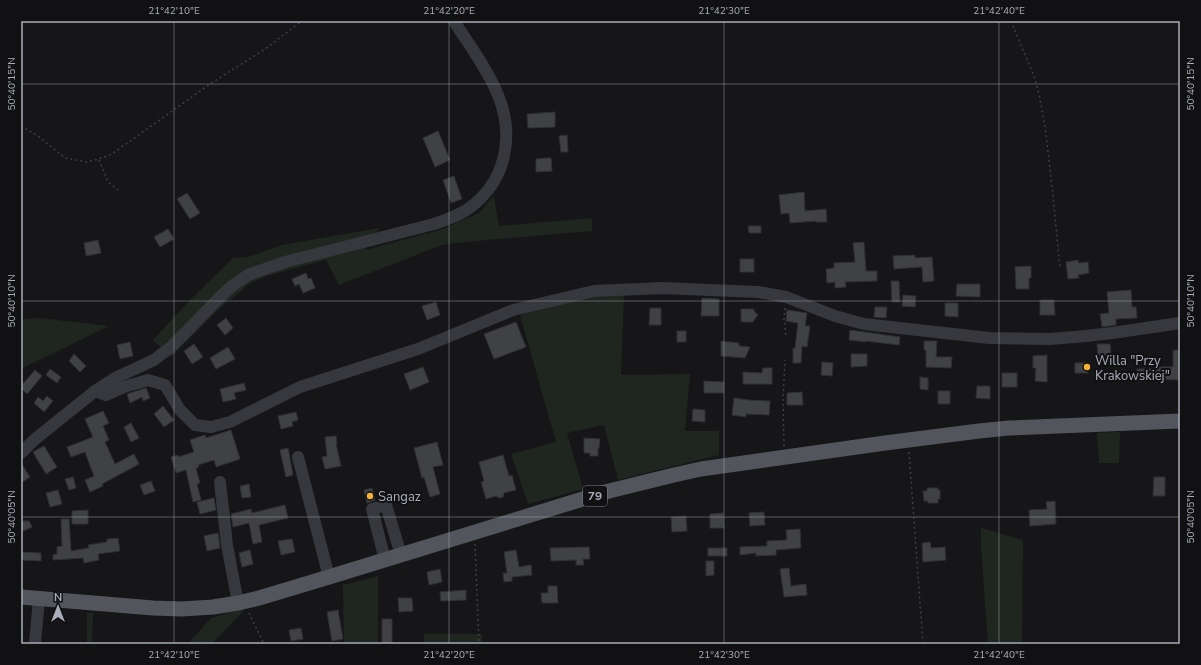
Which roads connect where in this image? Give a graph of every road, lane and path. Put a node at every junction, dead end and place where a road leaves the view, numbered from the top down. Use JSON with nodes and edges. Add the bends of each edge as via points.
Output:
{"nodes":[{"id":1,"x":302,"y":21,"type":"edge"},
{"id":2,"x":454,"y":21,"type":"edge"},
{"id":3,"x":1011,"y":21,"type":"edge"},
{"id":4,"x":21,"y":126,"type":"edge"},
{"id":5,"x":99,"y":160,"type":"junction"},
{"id":6,"x":118,"y":190,"type":"dead end"},
{"id":7,"x":1060,"y":269,"type":"dead end"},
{"id":8,"x":786,"y":297,"type":"junction"},
{"id":9,"x":1180,"y":323,"type":"edge"},
{"id":10,"x":786,"y":338,"type":"dead end"},
{"id":11,"x":785,"y":360,"type":"dead end"},
{"id":12,"x":95,"y":391,"type":"junction"},
{"id":13,"x":1180,"y":421,"type":"edge"},
{"id":14,"x":908,"y":440,"type":"junction"},
{"id":15,"x":21,"y":453,"type":"edge"},
{"id":16,"x":298,"y":457,"type":"dead end"},
{"id":17,"x":784,"y":458,"type":"junction"},
{"id":18,"x":220,"y":482,"type":"dead end"},
{"id":19,"x":475,"y":532,"type":"junction"},
{"id":20,"x":401,"y":555,"type":"junction"},
{"id":21,"x":385,"y":560,"type":"junction"},
{"id":22,"x":329,"y":577,"type":"junction"},
{"id":23,"x":21,"y":597,"type":"edge"},
{"id":24,"x":38,"y":598,"type":"junction"},
{"id":25,"x":240,"y":603,"type":"junction"},
{"id":26,"x":35,"y":644,"type":"edge"},
{"id":27,"x":264,"y":644,"type":"edge"},
{"id":28,"x":479,"y":644,"type":"edge"},
{"id":29,"x":923,"y":644,"type":"edge"}],
"edges":[{"from":1,"to":5,"type":"path","via":[[264,50],[210,84],[112,154]]},
{"from":2,"to":12,"type":"street","via":[[498,95],[506,134],[504,161],[499,174],[478,201],[467,210],[434,224],[284,262],[248,275],[232,286],[171,347],[154,360],[115,378]]},
{"from":3,"to":7,"type":"path","via":[[1040,94]]},
{"from":4,"to":5,"type":"path","via":[[65,158],[87,162]]},
{"from":5,"to":6,"type":"path","via":[[108,182]]},
{"from":8,"to":9,"type":"street","via":[[864,324],[989,338],[1050,339]]},
{"from":8,"to":10,"type":"path"},
{"from":8,"to":12,"type":"street","via":[[758,292],[662,288],[594,291],[513,310],[418,350],[300,386],[230,422],[211,427],[195,425],[180,410],[165,386],[148,380],[106,395]]},
{"from":11,"to":17,"type":"path"},
{"from":12,"to":15,"type":"street"},
{"from":13,"to":14,"type":"main road","number":"79","via":[[1010,428]]},
{"from":14,"to":17,"type":"main road","number":"79"},
{"from":14,"to":29,"type":"path"},
{"from":16,"to":22,"type":"street"},
{"from":17,"to":19,"type":"main road","number":"79","via":[[674,475],[609,491]]},
{"from":18,"to":25,"type":"street","via":[[227,546]]},
{"from":19,"to":20,"type":"main road","number":"79"},
{"from":19,"to":28,"type":"path"},
{"from":20,"to":21,"type":"main road","number":"79"},
{"from":20,"to":21,"type":"street","via":[[386,505],[372,509]]},
{"from":21,"to":22,"type":"main road","number":"79"},
{"from":22,"to":25,"type":"main road","number":"79"},
{"from":23,"to":24,"type":"main road","number":"79"},
{"from":24,"to":25,"type":"main road","number":"79","via":[[160,608]]},
{"from":24,"to":26,"type":"street"},
{"from":25,"to":27,"type":"path"}]}
